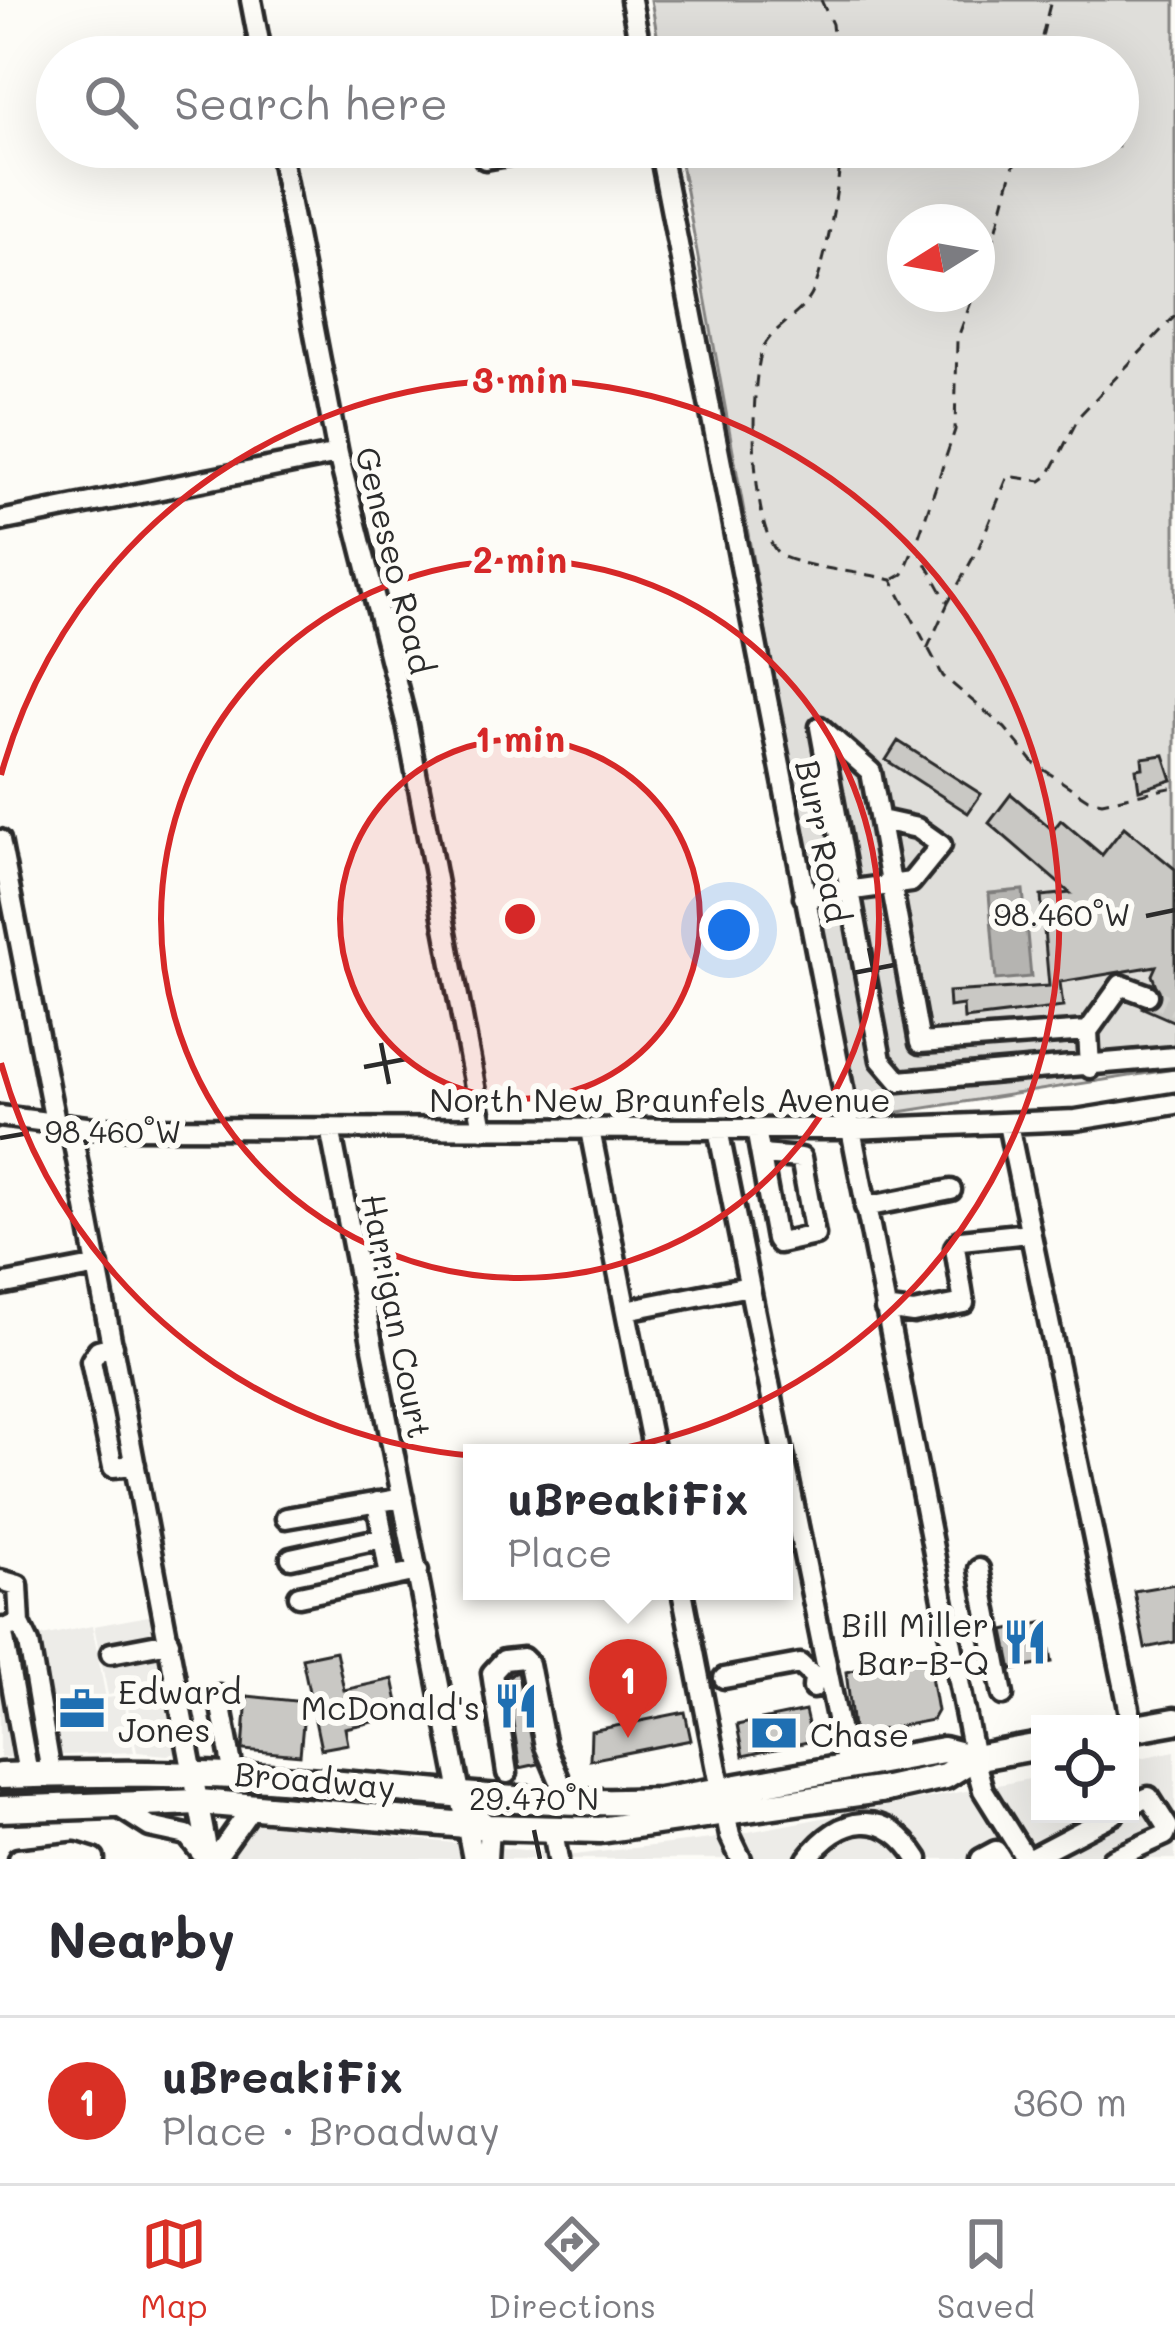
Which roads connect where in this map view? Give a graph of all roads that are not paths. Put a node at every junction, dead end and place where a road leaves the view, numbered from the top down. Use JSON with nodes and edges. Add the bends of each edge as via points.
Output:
{"nodes":[{"id":1,"x":251,"y":0,"type":"edge"},
{"id":2,"x":631,"y":0,"type":"edge"},
{"id":3,"x":258,"y":36,"type":"edge"},
{"id":4,"x":634,"y":36,"type":"edge"},
{"id":5,"x":283,"y":168,"type":"edge"},
{"id":6,"x":663,"y":168,"type":"edge"},
{"id":7,"x":338,"y":454,"type":"junction"},
{"id":8,"x":0,"y":521,"type":"edge"},
{"id":9,"x":881,"y":820,"type":"junction"},
{"id":10,"x":0,"y":840,"type":"edge"},
{"id":11,"x":894,"y":885,"type":"junction"},
{"id":12,"x":852,"y":891,"type":"junction"},
{"id":13,"x":804,"y":897,"type":"junction"},
{"id":14,"x":1148,"y":995,"type":"tunnel mouth"},
{"id":15,"x":1088,"y":1031,"type":"junction"},
{"id":16,"x":920,"y":1042,"type":"junction"},
{"id":17,"x":1175,"y":1057,"type":"edge"},
{"id":18,"x":1090,"y":1068,"type":"junction"},
{"id":19,"x":924,"y":1080,"type":"junction"},
{"id":20,"x":1175,"y":1104,"type":"edge"},
{"id":21,"x":0,"y":1116,"type":"edge"},
{"id":22,"x":1008,"y":1124,"type":"junction"},
{"id":23,"x":64,"y":1127,"type":"junction"},
{"id":24,"x":330,"y":1128,"type":"junction"},
{"id":25,"x":718,"y":1129,"type":"junction"},
{"id":26,"x":756,"y":1129,"type":"junction"},
{"id":27,"x":850,"y":1129,"type":"junction"},
{"id":28,"x":484,"y":1130,"type":"junction"},
{"id":29,"x":590,"y":1130,"type":"junction"},
{"id":30,"x":760,"y":1155,"type":"junction"},
{"id":31,"x":951,"y":1190,"type":"dead end"},
{"id":32,"x":865,"y":1207,"type":"junction"},
{"id":33,"x":1029,"y":1233,"type":"junction"},
{"id":34,"x":98,"y":1266,"type":"junction"},
{"id":35,"x":0,"y":1285,"type":"edge"},
{"id":36,"x":749,"y":1286,"type":"junction"},
{"id":37,"x":885,"y":1309,"type":"junction"},
{"id":38,"x":626,"y":1310,"type":"junction"},
{"id":39,"x":652,"y":1444,"type":"edge"},
{"id":40,"x":782,"y":1444,"type":"edge"},
{"id":41,"x":403,"y":1498,"type":"junction"},
{"id":42,"x":793,"y":1500,"type":"edge"},
{"id":43,"x":377,"y":1502,"type":"junction"},
{"id":44,"x":286,"y":1518,"type":"dead end"},
{"id":45,"x":383,"y":1538,"type":"junction"},
{"id":46,"x":291,"y":1558,"type":"dead end"},
{"id":47,"x":979,"y":1569,"type":"dead end"},
{"id":48,"x":418,"y":1571,"type":"junction"},
{"id":49,"x":390,"y":1577,"type":"junction"},
{"id":50,"x":0,"y":1580,"type":"edge"},
{"id":51,"x":299,"y":1596,"type":"dead end"},
{"id":52,"x":684,"y":1600,"type":"edge"},
{"id":53,"x":8,"y":1627,"type":"edge"},
{"id":54,"x":169,"y":1642,"type":"junction"},
{"id":55,"x":111,"y":1653,"type":"dead end"},
{"id":56,"x":725,"y":1682,"type":"dead end"},
{"id":57,"x":813,"y":1688,"type":"dead end"},
{"id":58,"x":1003,"y":1695,"type":"dead end"},
{"id":59,"x":219,"y":1696,"type":"dead end"},
{"id":60,"x":1129,"y":1715,"type":"edge"},
{"id":61,"x":1175,"y":1721,"type":"edge"},
{"id":62,"x":1139,"y":1728,"type":"edge"},
{"id":63,"x":1031,"y":1748,"type":"edge"},
{"id":64,"x":974,"y":1758,"type":"junction"},
{"id":65,"x":847,"y":1767,"type":"junction"},
{"id":66,"x":507,"y":1773,"type":"dead end"},
{"id":67,"x":39,"y":1774,"type":"junction"},
{"id":68,"x":194,"y":1774,"type":"junction"},
{"id":69,"x":0,"y":1776,"type":"edge"},
{"id":70,"x":234,"y":1776,"type":"junction"},
{"id":71,"x":559,"y":1779,"type":"dead end"},
{"id":72,"x":462,"y":1797,"type":"junction"},
{"id":73,"x":1139,"y":1801,"type":"edge"},
{"id":74,"x":199,"y":1802,"type":"junction"},
{"id":75,"x":724,"y":1802,"type":"junction"},
{"id":76,"x":114,"y":1804,"type":"junction"},
{"id":77,"x":252,"y":1807,"type":"junction"},
{"id":78,"x":0,"y":1809,"type":"edge"},
{"id":79,"x":1097,"y":1823,"type":"edge"},
{"id":80,"x":478,"y":1826,"type":"junction"},
{"id":81,"x":553,"y":1831,"type":"junction"},
{"id":82,"x":18,"y":1859,"type":"edge"},
{"id":83,"x":94,"y":1859,"type":"edge"},
{"id":84,"x":210,"y":1859,"type":"edge"},
{"id":85,"x":472,"y":1859,"type":"edge"},
{"id":86,"x":487,"y":1859,"type":"edge"},
{"id":87,"x":558,"y":1859,"type":"edge"},
{"id":88,"x":741,"y":1859,"type":"edge"},
{"id":89,"x":807,"y":1859,"type":"edge"},
{"id":90,"x":918,"y":1859,"type":"edge"},
{"id":91,"x":1027,"y":1859,"type":"edge"},
{"id":92,"x":1112,"y":1859,"type":"edge"}],
"edges":[{"from":1,"to":3,"type":"street"},
{"from":2,"to":4,"type":"street"},
{"from":5,"to":7,"type":"street","name":"Geneseo Road"},
{"from":6,"to":13,"type":"street","name":"Burr Road"},
{"from":7,"to":8,"type":"street"},
{"from":7,"to":28,"type":"street","name":"Geneseo Road","via":[[407,725]]},
{"from":9,"to":11,"type":"street"},
{"from":9,"to":11,"type":"street","via":[[917,828],[941,845],[911,882]]},
{"from":9,"to":12,"type":"street","via":[[871,772],[820,727]]},
{"from":10,"to":23,"type":"street"},
{"from":11,"to":12,"type":"street"},
{"from":11,"to":16,"type":"street"},
{"from":12,"to":13,"type":"street"},
{"from":12,"to":19,"type":"street","via":[[881,1060],[898,1081]]},
{"from":13,"to":27,"type":"street","name":"Burr Road"},
{"from":14,"to":15,"type":"street","via":[[1121,985]]},
{"from":15,"to":16,"type":"street"},
{"from":15,"to":18,"type":"street"},
{"from":16,"to":19,"type":"street"},
{"from":17,"to":18,"type":"street"},
{"from":18,"to":19,"type":"street"},
{"from":20,"to":22,"type":"street","name":"North New Braunfels Avenue"},
{"from":21,"to":23,"type":"street","name":"North New Braunfels Avenue"},
{"from":22,"to":27,"type":"street","name":"North New Braunfels Avenue"},
{"from":22,"to":33,"type":"street"},
{"from":23,"to":24,"type":"street","name":"North New Braunfels Avenue"},
{"from":23,"to":34,"type":"street"},
{"from":24,"to":28,"type":"street","name":"North New Braunfels Avenue"},
{"from":24,"to":41,"type":"street","name":"Harrigan Court"},
{"from":25,"to":26,"type":"street","name":"North New Braunfels Avenue"},
{"from":25,"to":29,"type":"street","name":"North New Braunfels Avenue"},
{"from":25,"to":36,"type":"street"},
{"from":26,"to":27,"type":"street","name":"North New Braunfels Avenue"},
{"from":26,"to":30,"type":"street"},
{"from":27,"to":32,"type":"street","name":"Burr Road"},
{"from":28,"to":29,"type":"street","name":"North New Braunfels Avenue"},
{"from":29,"to":38,"type":"street"},
{"from":30,"to":30,"type":"street","via":[[779,1243],[815,1235],[801,1158]]},
{"from":31,"to":32,"type":"street"},
{"from":32,"to":37,"type":"street","name":"Burr Road"},
{"from":33,"to":37,"type":"street","via":[[961,1240],[955,1247],[964,1303]]},
{"from":33,"to":60,"type":"street"},
{"from":34,"to":35,"type":"street"},
{"from":34,"to":54,"type":"street"},
{"from":36,"to":38,"type":"street"},
{"from":36,"to":40,"type":"street"},
{"from":37,"to":64,"type":"street","name":"Burr Road"},
{"from":38,"to":39,"type":"street"},
{"from":41,"to":43,"type":"street"},
{"from":41,"to":48,"type":"street","name":"Harrigan Court"},
{"from":42,"to":65,"type":"street"},
{"from":43,"to":44,"type":"street"},
{"from":43,"to":45,"type":"street"},
{"from":45,"to":46,"type":"street"},
{"from":45,"to":49,"type":"street"},
{"from":47,"to":58,"type":"street"},
{"from":48,"to":49,"type":"street"},
{"from":48,"to":72,"type":"street","name":"Harrigan Court"},
{"from":49,"to":51,"type":"street"},
{"from":50,"to":53,"type":"street","via":[[18,1585]]},
{"from":52,"to":75,"type":"street"},
{"from":53,"to":67,"type":"street"},
{"from":54,"to":55,"type":"street"},
{"from":54,"to":68,"type":"street"},
{"from":56,"to":57,"type":"street","via":[[800,1664]]},
{"from":59,"to":70,"type":"street"},
{"from":61,"to":62,"type":"main road"},
{"from":63,"to":64,"type":"main road","name":"Broadway"},
{"from":64,"to":65,"type":"main road","name":"Broadway","via":[[943,1750]]},
{"from":64,"to":75,"type":"main road","name":"Broadway","via":[[945,1776]]},
{"from":64,"to":91,"type":"street","name":"Burr Road","via":[[982,1790]]},
{"from":65,"to":75,"type":"main road","name":"Broadway"},
{"from":66,"to":71,"type":"street","via":[[492,1673],[504,1660],[523,1658]]},
{"from":67,"to":68,"type":"main road","name":"Broadway"},
{"from":67,"to":69,"type":"main road","name":"Broadway"},
{"from":68,"to":70,"type":"main road","name":"Broadway"},
{"from":68,"to":74,"type":"street"},
{"from":70,"to":72,"type":"main road","name":"Broadway"},
{"from":72,"to":75,"type":"main road","name":"Broadway"},
{"from":72,"to":80,"type":"street","name":"Harrigan Court"},
{"from":73,"to":92,"type":"street","via":[[1149,1797],[1165,1835]]},
{"from":74,"to":76,"type":"main road","name":"Broadway"},
{"from":74,"to":77,"type":"main road","name":"Broadway"},
{"from":74,"to":84,"type":"street"},
{"from":75,"to":81,"type":"main road","name":"Broadway","via":[[646,1827]]},
{"from":75,"to":88,"type":"street"},
{"from":76,"to":78,"type":"main road","name":"Broadway"},
{"from":76,"to":84,"type":"street","via":[[150,1827],[187,1835]]},
{"from":77,"to":80,"type":"main road","name":"Broadway"},
{"from":77,"to":84,"type":"street"},
{"from":79,"to":91,"type":"street"},
{"from":80,"to":81,"type":"main road","name":"Broadway"},
{"from":80,"to":85,"type":"street"},
{"from":80,"to":86,"type":"street"},
{"from":81,"to":87,"type":"street"},
{"from":82,"to":83,"type":"street"},
{"from":89,"to":90,"type":"street","via":[[826,1834],[861,1822],[899,1836]]}]}
